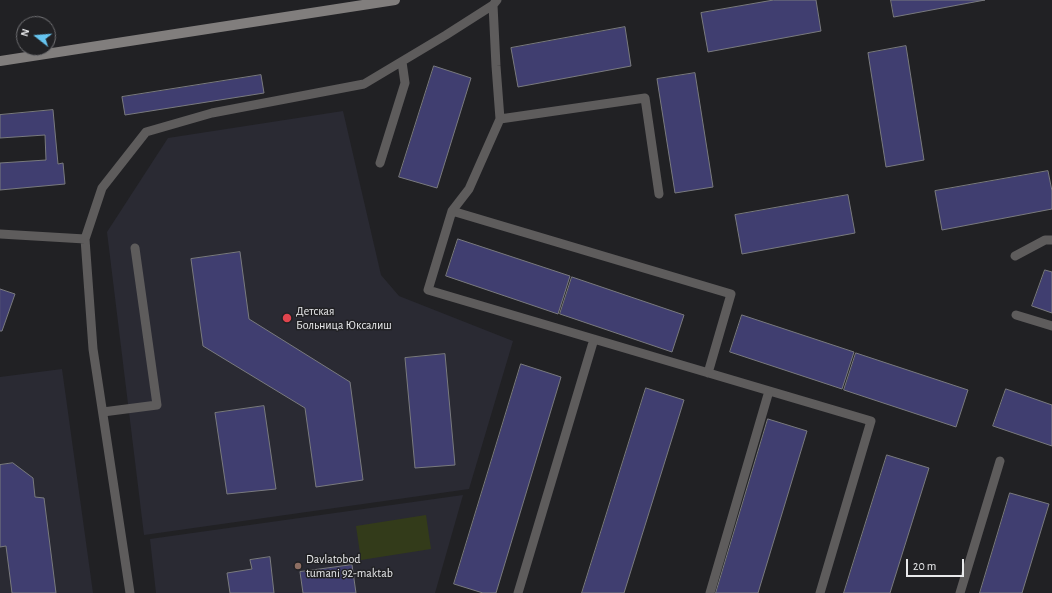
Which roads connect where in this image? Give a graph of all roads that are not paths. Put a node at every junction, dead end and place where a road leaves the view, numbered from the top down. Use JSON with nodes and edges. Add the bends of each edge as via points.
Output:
{"nodes":[{"id":1,"x":395,"y":0,"type":"edge"},
{"id":2,"x":495,"y":3,"type":"edge"},
{"id":3,"x":0,"y":61,"type":"edge"},
{"id":4,"x":402,"y":62,"type":"junction"},
{"id":5,"x":500,"y":120,"type":"junction"},
{"id":6,"x":380,"y":163,"type":"dead end"},
{"id":7,"x":660,"y":194,"type":"dead end"},
{"id":8,"x":452,"y":211,"type":"junction"},
{"id":9,"x":0,"y":234,"type":"edge"},
{"id":10,"x":85,"y":239,"type":"junction"},
{"id":11,"x":1052,"y":240,"type":"edge"},
{"id":12,"x":135,"y":248,"type":"dead end"},
{"id":13,"x":1015,"y":256,"type":"dead end"},
{"id":14,"x":1016,"y":315,"type":"dead end"},
{"id":15,"x":1052,"y":326,"type":"edge"},
{"id":16,"x":594,"y":339,"type":"junction"},
{"id":17,"x":708,"y":373,"type":"junction"},
{"id":18,"x":769,"y":391,"type":"junction"},
{"id":19,"x":103,"y":412,"type":"junction"},
{"id":20,"x":1000,"y":461,"type":"dead end"},
{"id":21,"x":130,"y":593,"type":"edge"},
{"id":22,"x":518,"y":593,"type":"edge"},
{"id":23,"x":710,"y":593,"type":"edge"},
{"id":24,"x":820,"y":593,"type":"edge"},
{"id":25,"x":960,"y":593,"type":"edge"}],
"edges":[{"from":1,"to":3,"type":"main road"},
{"from":2,"to":4,"type":"lane"},
{"from":2,"to":5,"type":"lane"},
{"from":4,"to":6,"type":"lane","via":[[405,83]]},
{"from":4,"to":10,"type":"lane","via":[[364,84],[212,113],[146,132],[102,188]]},
{"from":5,"to":7,"type":"lane","via":[[645,98]]},
{"from":5,"to":8,"type":"lane","via":[[469,189]]},
{"from":8,"to":16,"type":"lane","via":[[428,290]]},
{"from":8,"to":17,"type":"lane","via":[[731,294]]},
{"from":9,"to":10,"type":"lane"},
{"from":10,"to":19,"type":"lane","via":[[93,348]]},
{"from":11,"to":13,"type":"lane","via":[[1045,240]]},
{"from":12,"to":19,"type":"lane","via":[[156,405]]},
{"from":14,"to":15,"type":"lane"},
{"from":16,"to":17,"type":"lane"},
{"from":16,"to":22,"type":"lane"},
{"from":17,"to":18,"type":"lane"},
{"from":18,"to":23,"type":"lane"},
{"from":18,"to":24,"type":"lane","via":[[871,421]]},
{"from":19,"to":21,"type":"lane"},
{"from":20,"to":25,"type":"lane"}]}
